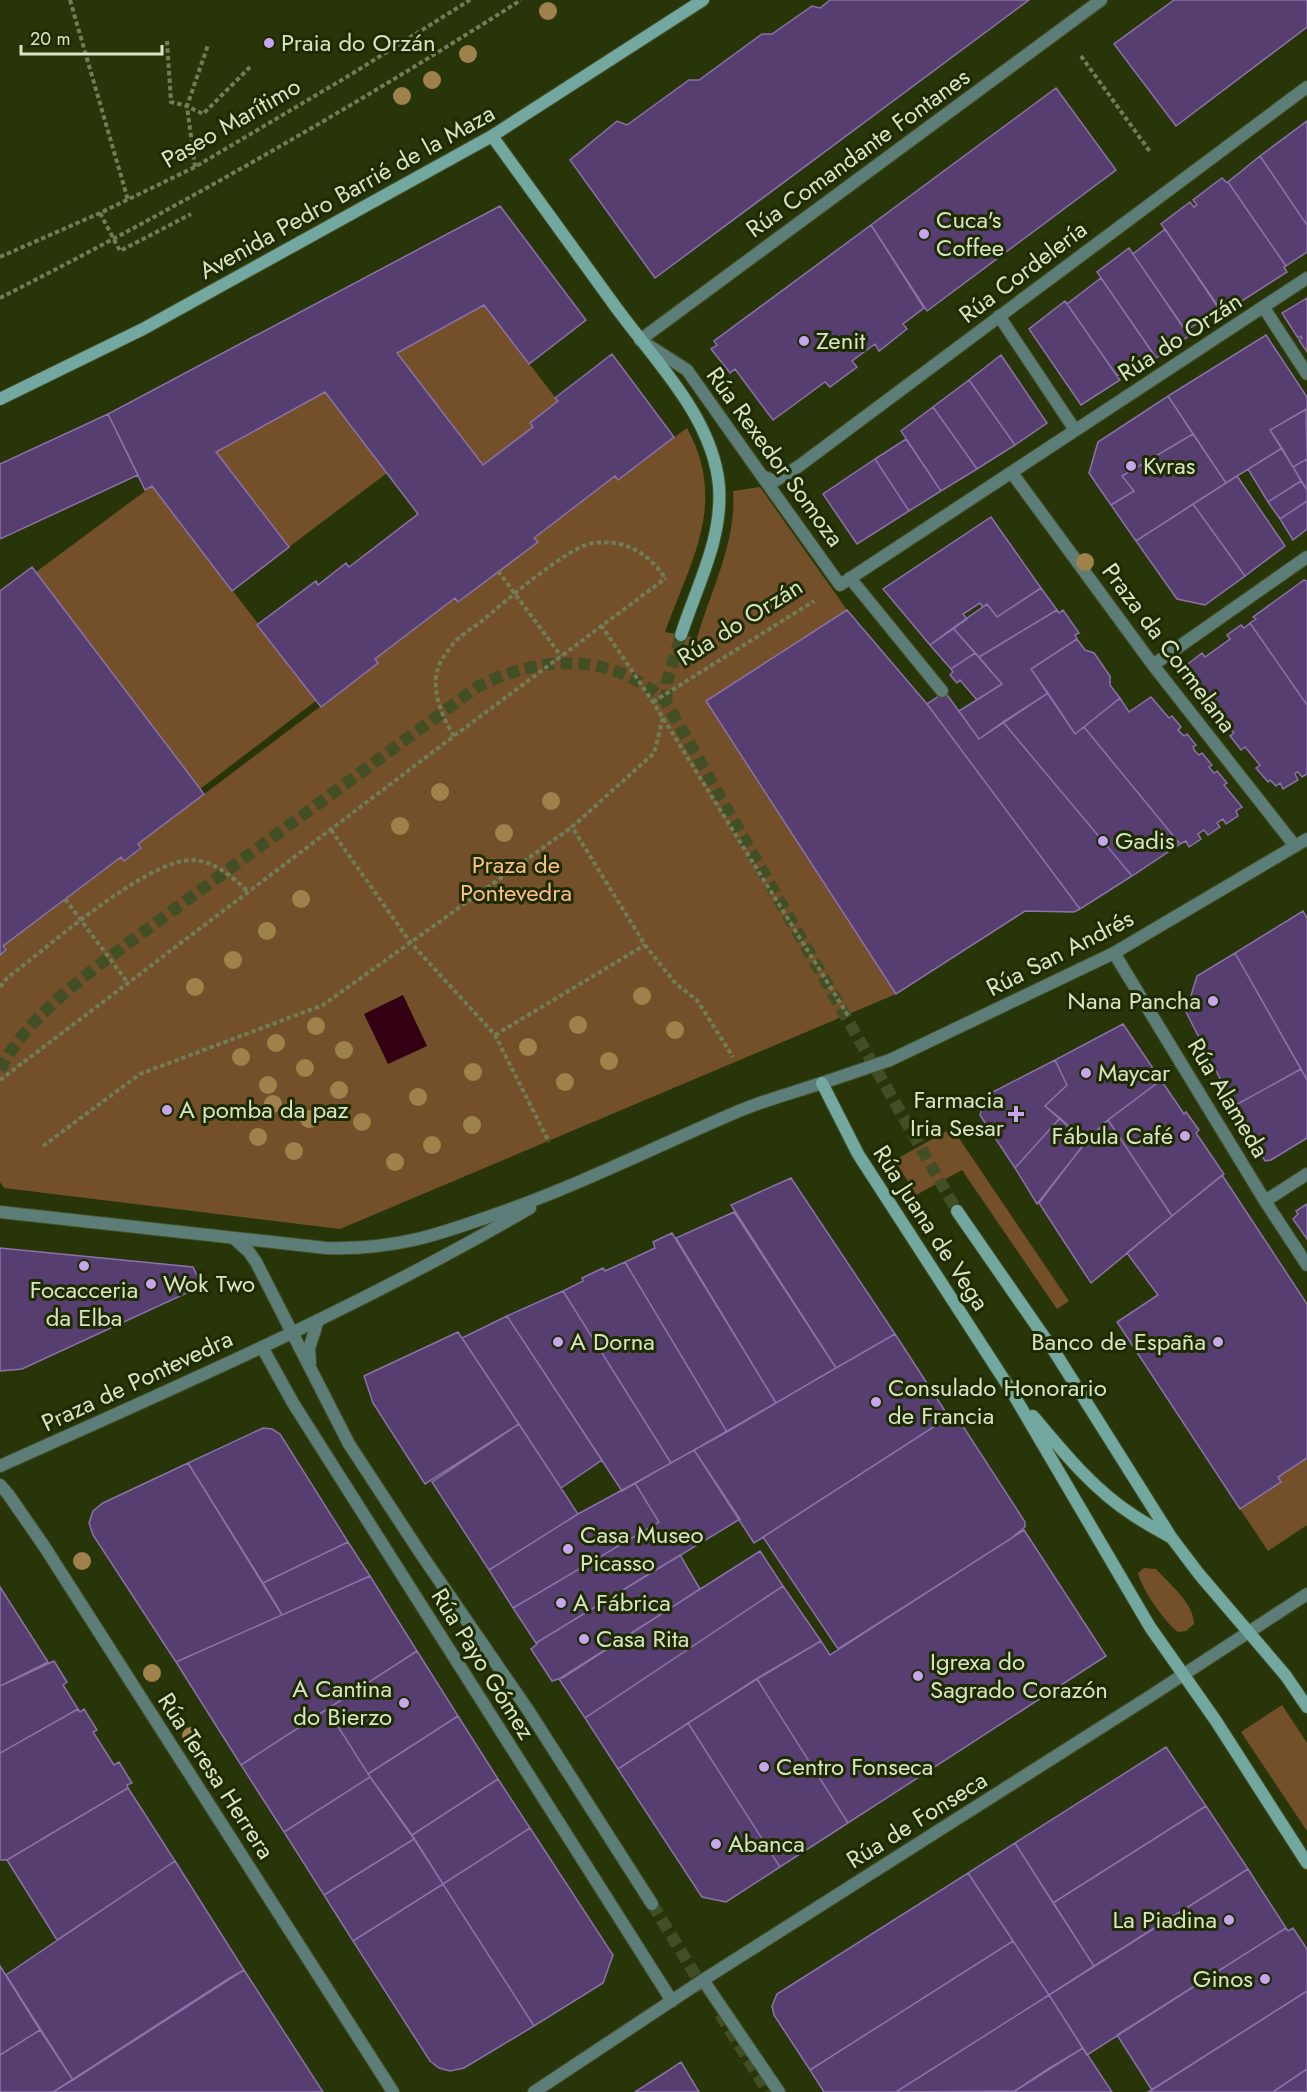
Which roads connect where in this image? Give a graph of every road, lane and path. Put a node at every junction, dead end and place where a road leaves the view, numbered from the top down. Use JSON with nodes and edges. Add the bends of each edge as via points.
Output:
{"nodes":[{"id":1,"x":70,"y":0,"type":"edge"},
{"id":2,"x":470,"y":0,"type":"edge"},
{"id":3,"x":521,"y":0,"type":"edge"},
{"id":4,"x":703,"y":0,"type":"edge"},
{"id":5,"x":1101,"y":0,"type":"edge"},
{"id":6,"x":167,"y":41,"type":"dead end"},
{"id":7,"x":208,"y":45,"type":"dead end"},
{"id":8,"x":1081,"y":56,"type":"dead end"},
{"id":9,"x":250,"y":67,"type":"dead end"},
{"id":10,"x":1307,"y":87,"type":"edge"},
{"id":11,"x":187,"y":106,"type":"junction"},
{"id":12,"x":492,"y":136,"type":"junction"},
{"id":13,"x":1151,"y":153,"type":"dead end"},
{"id":14,"x":195,"y":167,"type":"junction"},
{"id":15,"x":128,"y":200,"type":"junction"},
{"id":16,"x":100,"y":213,"type":"junction"},
{"id":17,"x":191,"y":214,"type":"dead end"},
{"id":18,"x":113,"y":239,"type":"junction"},
{"id":19,"x":0,"y":257,"type":"edge"},
{"id":20,"x":1307,"y":278,"type":"edge"},
{"id":21,"x":0,"y":298,"type":"edge"},
{"id":22,"x":1263,"y":308,"type":"junction"},
{"id":23,"x":999,"y":316,"type":"junction"},
{"id":24,"x":640,"y":340,"type":"junction"},
{"id":25,"x":1307,"y":374,"type":"edge"},
{"id":26,"x":0,"y":399,"type":"edge"},
{"id":27,"x":1075,"y":430,"type":"junction"},
{"id":28,"x":1012,"y":473,"type":"junction"},
{"id":29,"x":762,"y":476,"type":"junction"},
{"id":30,"x":1307,"y":557,"type":"edge"},
{"id":31,"x":672,"y":570,"type":"dead end"},
{"id":32,"x":498,"y":571,"type":"dead end"},
{"id":33,"x":666,"y":579,"type":"junction"},
{"id":34,"x":845,"y":581,"type":"junction"},
{"id":35,"x":514,"y":594,"type":"junction"},
{"id":36,"x":601,"y":625,"type":"junction"},
{"id":37,"x":681,"y":635,"type":"tunnel mouth"},
{"id":38,"x":561,"y":656,"type":"junction"},
{"id":39,"x":1153,"y":665,"type":"junction"},
{"id":40,"x":942,"y":691,"type":"dead end"},
{"id":41,"x":653,"y":702,"type":"junction"},
{"id":42,"x":663,"y":718,"type":"junction"},
{"id":43,"x":454,"y":736,"type":"junction"},
{"id":44,"x":572,"y":827,"type":"junction"},
{"id":45,"x":331,"y":830,"type":"junction"},
{"id":46,"x":1307,"y":839,"type":"edge"},
{"id":47,"x":1295,"y":846,"type":"junction"},
{"id":48,"x":248,"y":892,"type":"junction"},
{"id":49,"x":65,"y":899,"type":"dead end"},
{"id":50,"x":80,"y":921,"type":"junction"},
{"id":51,"x":410,"y":942,"type":"junction"},
{"id":52,"x":645,"y":945,"type":"junction"},
{"id":53,"x":1114,"y":952,"type":"junction"},
{"id":54,"x":128,"y":983,"type":"junction"},
{"id":55,"x":0,"y":987,"type":"edge"},
{"id":56,"x":849,"y":1017,"type":"dead end"},
{"id":57,"x":495,"y":1035,"type":"junction"},
{"id":58,"x":733,"y":1057,"type":"dead end"},
{"id":59,"x":0,"y":1078,"type":"edge"},
{"id":60,"x":822,"y":1083,"type":"junction"},
{"id":61,"x":549,"y":1142,"type":"dead end"},
{"id":62,"x":43,"y":1146,"type":"dead end"},
{"id":63,"x":1307,"y":1174,"type":"edge"},
{"id":64,"x":565,"y":1188,"type":"junction"},
{"id":65,"x":1265,"y":1201,"type":"junction"},
{"id":66,"x":957,"y":1211,"type":"tunnel mouth"},
{"id":67,"x":0,"y":1212,"type":"edge"},
{"id":68,"x":235,"y":1239,"type":"junction"},
{"id":69,"x":1307,"y":1265,"type":"edge"},
{"id":70,"x":318,"y":1320,"type":"junction"},
{"id":71,"x":292,"y":1333,"type":"junction"},
{"id":72,"x":262,"y":1347,"type":"junction"},
{"id":73,"x":310,"y":1366,"type":"junction"},
{"id":74,"x":1012,"y":1392,"type":"junction"},
{"id":75,"x":0,"y":1467,"type":"edge"},
{"id":76,"x":0,"y":1485,"type":"edge"},
{"id":77,"x":1171,"y":1537,"type":"junction"},
{"id":78,"x":1307,"y":1594,"type":"edge"},
{"id":79,"x":1250,"y":1632,"type":"junction"},
{"id":80,"x":1183,"y":1674,"type":"junction"},
{"id":81,"x":1307,"y":1707,"type":"edge"},
{"id":82,"x":1307,"y":1863,"type":"edge"},
{"id":83,"x":652,"y":1904,"type":"tunnel mouth"},
{"id":84,"x":703,"y":1980,"type":"junction"},
{"id":85,"x":672,"y":2001,"type":"junction"},
{"id":86,"x":393,"y":2092,"type":"edge"},
{"id":87,"x":534,"y":2092,"type":"edge"},
{"id":88,"x":779,"y":2092,"type":"edge"}],
"edges":[{"from":1,"to":15,"type":"path"},
{"from":2,"to":14,"type":"path","name":"Paseo Marítimo"},
{"from":3,"to":18,"type":"path","via":[[266,156]]},
{"from":4,"to":12,"type":"main road","name":"Avenida Pedro Barrié de la Maza"},
{"from":5,"to":24,"type":"street","name":"Rúa Comandante Fontanes"},
{"from":6,"to":11,"type":"path","via":[[171,102]]},
{"from":7,"to":11,"type":"path"},
{"from":8,"to":13,"type":"path"},
{"from":9,"to":11,"type":"path","via":[[202,114]]},
{"from":10,"to":23,"type":"street","name":"Rúa Cordelería"},
{"from":11,"to":14,"type":"path"},
{"from":12,"to":24,"type":"main road","name":"Rúa Rexedor Somoza"},
{"from":12,"to":26,"type":"main road","name":"Avenida Pedro Barrié de la Maza","via":[[143,329]]},
{"from":14,"to":15,"type":"path","name":"Paseo Marítimo"},
{"from":15,"to":16,"type":"path","name":"Paseo Marítimo"},
{"from":16,"to":18,"type":"path"},
{"from":16,"to":19,"type":"path","name":"Paseo Marítimo"},
{"from":17,"to":18,"type":"path","via":[[120,251]]},
{"from":18,"to":21,"type":"path"},
{"from":20,"to":22,"type":"street","name":"Rúa do Orzán"},
{"from":22,"to":25,"type":"street"},
{"from":22,"to":27,"type":"street","name":"Rúa do Orzán"},
{"from":23,"to":27,"type":"street"},
{"from":23,"to":29,"type":"street","name":"Rúa Cordelería","via":[[779,479]]},
{"from":24,"to":29,"type":"street","name":"Rúa Rexedor Somoza","via":[[687,370]]},
{"from":24,"to":37,"type":"main road","name":"Rúa Rexedor Somoza","via":[[696,414],[719,484],[713,548]]},
{"from":27,"to":28,"type":"street","name":"Rúa do Orzán"},
{"from":28,"to":34,"type":"street","name":"Rúa do Orzán"},
{"from":28,"to":39,"type":"street","name":"Praza da Cormelana"},
{"from":29,"to":34,"type":"street","name":"Rúa Rexedor Somoza"},
{"from":30,"to":39,"type":"street"},
{"from":31,"to":33,"type":"path"},
{"from":32,"to":35,"type":"path"},
{"from":33,"to":35,"type":"path","via":[[656,564],[630,546],[591,543]]},
{"from":33,"to":36,"type":"path"},
{"from":34,"to":40,"type":"street"},
{"from":34,"to":41,"type":"path","name":"Rúa do Orzán"},
{"from":35,"to":38,"type":"path"},
{"from":35,"to":43,"type":"path","via":[[453,644],[440,663],[435,682],[439,704]]},
{"from":36,"to":38,"type":"path"},
{"from":36,"to":41,"type":"path"},
{"from":38,"to":43,"type":"path"},
{"from":39,"to":47,"type":"street","name":"Praza da Cormelana"},
{"from":41,"to":42,"type":"path"},
{"from":42,"to":44,"type":"path","via":[[654,753]]},
{"from":42,"to":56,"type":"path"},
{"from":43,"to":45,"type":"path"},
{"from":44,"to":51,"type":"path"},
{"from":44,"to":52,"type":"path"},
{"from":45,"to":48,"type":"path"},
{"from":45,"to":51,"type":"path"},
{"from":46,"to":47,"type":"street","name":"Rúa San Andrés"},
{"from":47,"to":53,"type":"street","name":"Rúa San Andrés"},
{"from":48,"to":50,"type":"path","via":[[218,867],[193,860],[165,866],[127,887]]},
{"from":48,"to":54,"type":"path"},
{"from":49,"to":50,"type":"path"},
{"from":50,"to":54,"type":"path"},
{"from":50,"to":55,"type":"path"},
{"from":51,"to":57,"type":"path"},
{"from":51,"to":62,"type":"path","via":[[323,1005],[140,1074]]},
{"from":52,"to":57,"type":"path"},
{"from":52,"to":58,"type":"path","via":[[676,984],[697,1000]]},
{"from":53,"to":60,"type":"street","name":"Rúa San Andrés","via":[[890,1060]]},
{"from":53,"to":65,"type":"street","name":"Rúa Alameda"},
{"from":54,"to":59,"type":"path"},
{"from":57,"to":61,"type":"path"},
{"from":60,"to":64,"type":"street","name":"Praza de Pontevedra","via":[[735,1112]]},
{"from":60,"to":74,"type":"main road","name":"Rúa Juana de Vega","via":[[858,1154]]},
{"from":63,"to":65,"type":"street"},
{"from":64,"to":68,"type":"street","name":"Praza de Pontevedra","via":[[437,1235],[384,1247],[326,1248]]},
{"from":64,"to":70,"type":"street","name":"Praza de Pontevedra"},
{"from":65,"to":69,"type":"street","name":"Rúa Alameda"},
{"from":66,"to":77,"type":"main road","name":"Rúa Juana de Vega","via":[[1056,1354]]},
{"from":67,"to":68,"type":"street","name":"Praza de Pontevedra"},
{"from":68,"to":71,"type":"street","via":[[256,1262]]},
{"from":70,"to":71,"type":"street","name":"Praza de Pontevedra"},
{"from":70,"to":73,"type":"street","via":[[309,1348]]},
{"from":71,"to":72,"type":"street","name":"Praza de Pontevedra"},
{"from":71,"to":73,"type":"street","name":"Rúa Payo Gómez"},
{"from":72,"to":75,"type":"street","name":"Praza de Pontevedra"},
{"from":72,"to":85,"type":"street","name":"Rúa Payo Gómez","via":[[293,1403]]},
{"from":73,"to":83,"type":"street","name":"Rúa Payo Gómez","via":[[349,1444],[530,1713]]},
{"from":74,"to":77,"type":"main road","name":"Rúa Juana de Vega","via":[[1095,1484],[1132,1515]]},
{"from":74,"to":80,"type":"main road","name":"Rúa Juana de Vega","via":[[1150,1627]]},
{"from":76,"to":86,"type":"street","name":"Rúa Teresa Herrera","via":[[30,1525]]},
{"from":77,"to":79,"type":"main road","name":"Rúa Juana de Vega"},
{"from":78,"to":79,"type":"street"},
{"from":79,"to":80,"type":"street"},
{"from":79,"to":81,"type":"main road","name":"Rúa Juana de Vega"},
{"from":80,"to":82,"type":"main road","name":"Rúa Juana de Vega"},
{"from":80,"to":84,"type":"street","name":"Rúa de Fonseca"},
{"from":84,"to":85,"type":"street","name":"Rúa de Fonseca"},
{"from":84,"to":88,"type":"street"},
{"from":85,"to":87,"type":"street","name":"Rúa de Fonseca"}]}
